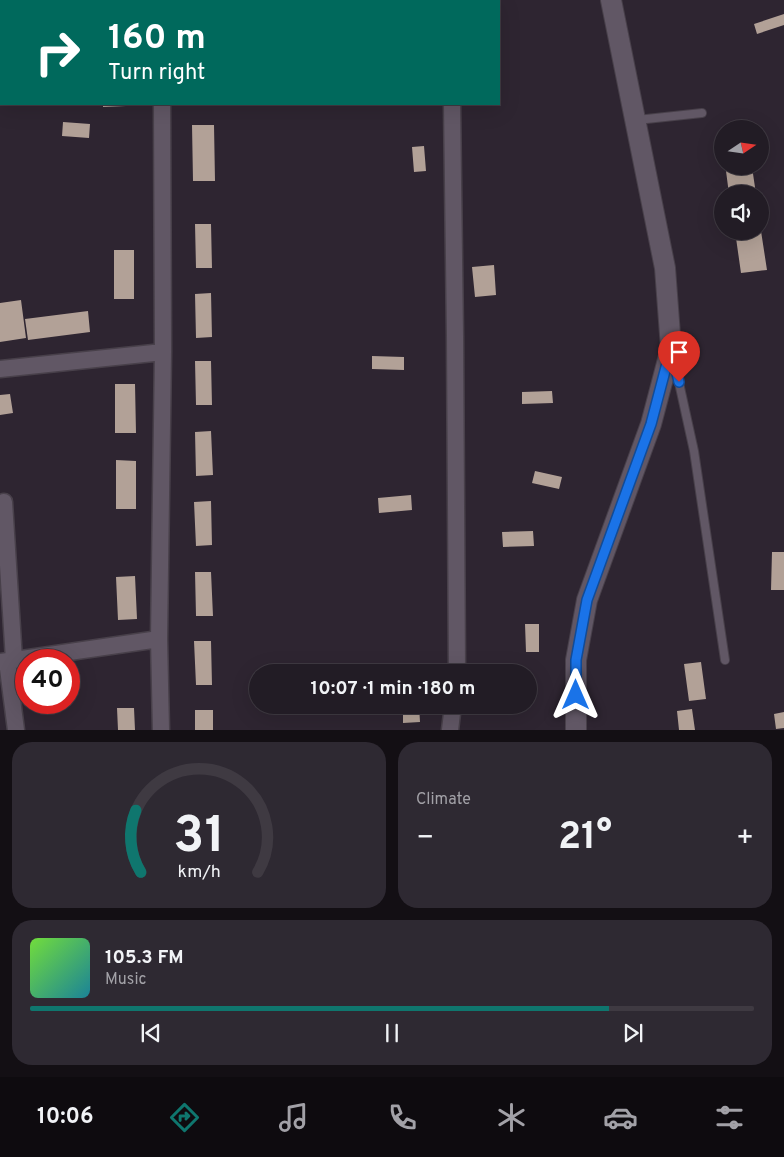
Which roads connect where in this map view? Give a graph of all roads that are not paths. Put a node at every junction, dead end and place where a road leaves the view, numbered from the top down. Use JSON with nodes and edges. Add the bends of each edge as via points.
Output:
{"nodes":[{"id":1,"x":611,"y":0,"type":"edge"},
{"id":2,"x":162,"y":105,"type":"edge"},
{"id":3,"x":452,"y":105,"type":"edge"},
{"id":4,"x":702,"y":113,"type":"dead end"},
{"id":5,"x":635,"y":120,"type":"junction"},
{"id":6,"x":671,"y":348,"type":"junction"},
{"id":7,"x":163,"y":352,"type":"junction"},
{"id":8,"x":0,"y":369,"type":"edge"},
{"id":9,"x":4,"y":502,"type":"dead end"},
{"id":10,"x":159,"y":639,"type":"junction"},
{"id":11,"x":725,"y":660,"type":"dead end"},
{"id":12,"x":7,"y":661,"type":"edge"},
{"id":13,"x":457,"y":664,"type":"edge"},
{"id":14,"x":452,"y":714,"type":"edge"},
{"id":15,"x":16,"y":730,"type":"edge"},
{"id":16,"x":161,"y":730,"type":"edge"},
{"id":17,"x":450,"y":730,"type":"edge"},
{"id":18,"x":576,"y":730,"type":"edge"}],
"edges":[{"from":1,"to":5,"type":"street"},
{"from":2,"to":7,"type":"street"},
{"from":3,"to":13,"type":"street"},
{"from":4,"to":5,"type":"lane"},
{"from":5,"to":6,"type":"street","via":[[665,268]]},
{"from":6,"to":11,"type":"lane","via":[[694,451]]},
{"from":6,"to":18,"type":"street","via":[[651,424],[587,600],[576,660]]},
{"from":7,"to":8,"type":"street"},
{"from":7,"to":10,"type":"street"},
{"from":9,"to":12,"type":"street"},
{"from":10,"to":12,"type":"street"},
{"from":10,"to":16,"type":"street"},
{"from":12,"to":15,"type":"street"},
{"from":14,"to":17,"type":"street"}]}
